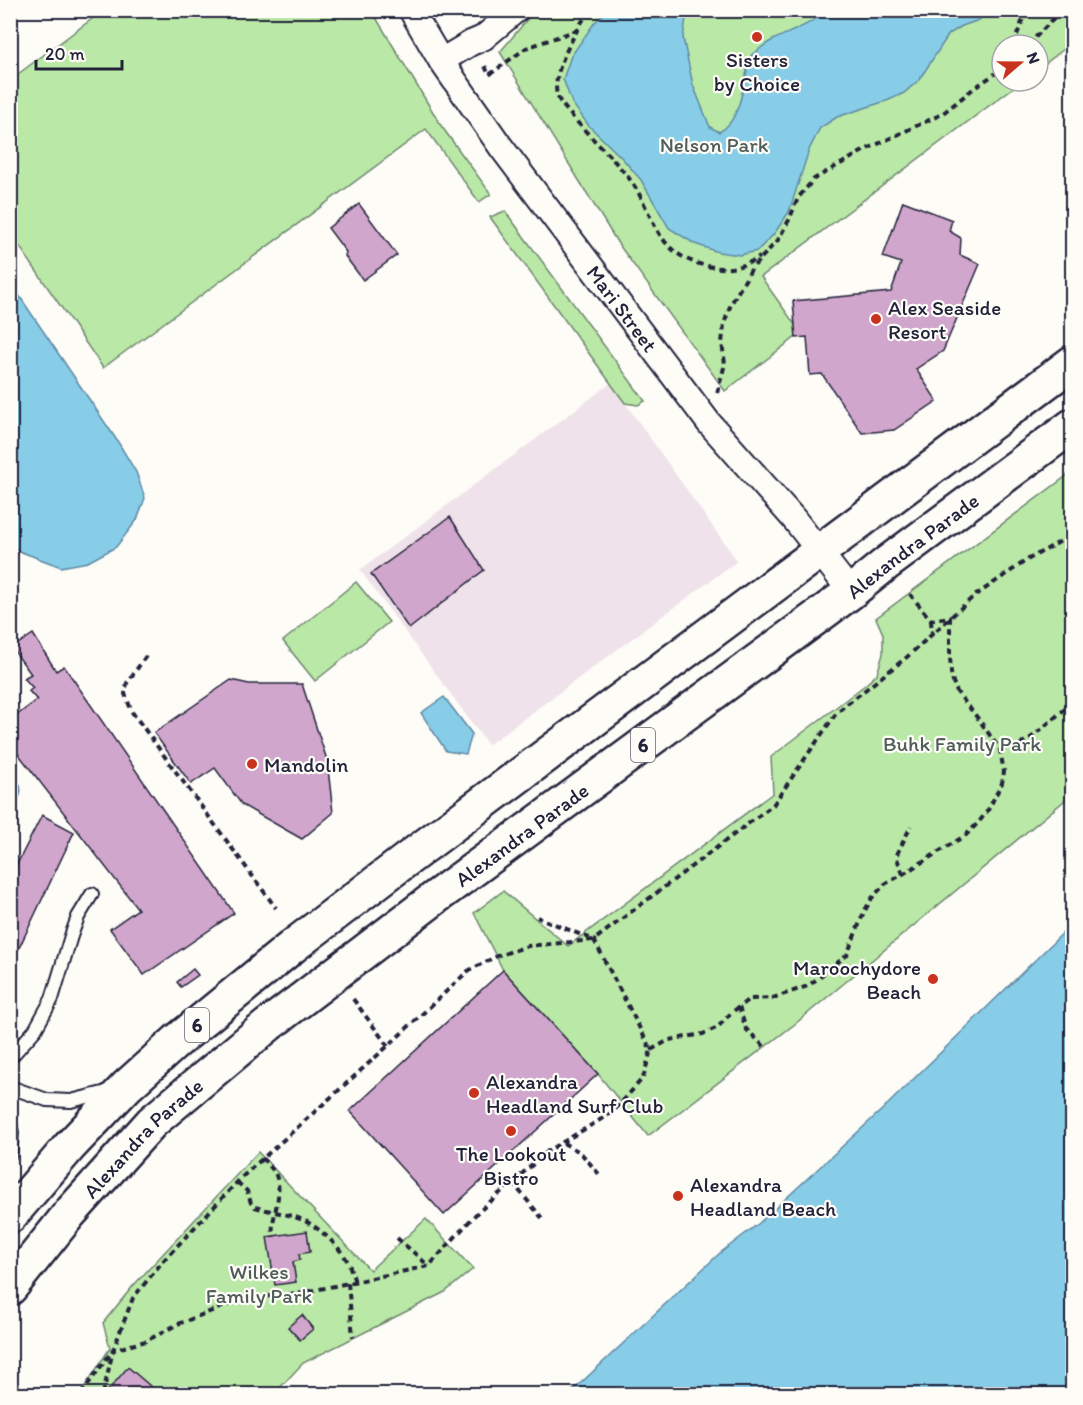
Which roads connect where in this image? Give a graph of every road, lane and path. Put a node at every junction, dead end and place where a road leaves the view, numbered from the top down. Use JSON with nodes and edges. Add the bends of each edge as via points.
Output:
{"nodes":[{"id":1,"x":411,"y":10,"type":"edge"},
{"id":2,"x":516,"y":10,"type":"edge"},
{"id":3,"x":589,"y":10,"type":"edge"},
{"id":4,"x":1025,"y":10,"type":"edge"},
{"id":5,"x":1062,"y":10,"type":"edge"},
{"id":6,"x":1018,"y":33,"type":"edge"},
{"id":7,"x":1040,"y":33,"type":"edge"},
{"id":8,"x":441,"y":61,"type":"junction"},
{"id":9,"x":990,"y":77,"type":"edge"},
{"id":10,"x":763,"y":255,"type":"junction"},
{"id":11,"x":1072,"y":363,"type":"edge"},
{"id":12,"x":709,"y":423,"type":"junction"},
{"id":13,"x":1072,"y":426,"type":"edge"},
{"id":14,"x":1072,"y":535,"type":"edge"},
{"id":15,"x":820,"y":552,"type":"junction"},
{"id":16,"x":851,"y":592,"type":"junction"},
{"id":17,"x":909,"y":593,"type":"dead end"},
{"id":18,"x":951,"y":617,"type":"junction"},
{"id":19,"x":931,"y":620,"type":"junction"},
{"id":20,"x":932,"y":634,"type":"junction"},
{"id":21,"x":146,"y":656,"type":"dead end"},
{"id":22,"x":1072,"y":704,"type":"edge"},
{"id":23,"x":1000,"y":750,"type":"junction"},
{"id":24,"x":911,"y":826,"type":"dead end"},
{"id":25,"x":903,"y":874,"type":"junction"},
{"id":26,"x":92,"y":894,"type":"dead end"},
{"id":27,"x":276,"y":908,"type":"dead end"},
{"id":28,"x":537,"y":917,"type":"dead end"},
{"id":29,"x":594,"y":940,"type":"junction"},
{"id":30,"x":353,"y":998,"type":"dead end"},
{"id":31,"x":739,"y":1007,"type":"junction"},
{"id":32,"x":388,"y":1047,"type":"junction"},
{"id":33,"x":765,"y":1047,"type":"dead end"},
{"id":34,"x":651,"y":1050,"type":"junction"},
{"id":35,"x":10,"y":1058,"type":"edge"},
{"id":36,"x":127,"y":1086,"type":"junction"},
{"id":37,"x":10,"y":1087,"type":"edge"},
{"id":38,"x":10,"y":1124,"type":"edge"},
{"id":39,"x":562,"y":1143,"type":"junction"},
{"id":40,"x":10,"y":1154,"type":"edge"},
{"id":41,"x":262,"y":1158,"type":"junction"},
{"id":42,"x":599,"y":1174,"type":"dead end"},
{"id":43,"x":237,"y":1182,"type":"junction"},
{"id":44,"x":512,"y":1182,"type":"junction"},
{"id":45,"x":275,"y":1212,"type":"junction"},
{"id":46,"x":10,"y":1216,"type":"edge"},
{"id":47,"x":542,"y":1218,"type":"dead end"},
{"id":48,"x":273,"y":1237,"type":"dead end"},
{"id":49,"x":397,"y":1238,"type":"dead end"},
{"id":50,"x":429,"y":1266,"type":"junction"},
{"id":51,"x":355,"y":1282,"type":"junction"},
{"id":52,"x":348,"y":1283,"type":"junction"},
{"id":53,"x":10,"y":1288,"type":"edge"},
{"id":54,"x":353,"y":1338,"type":"dead end"},
{"id":55,"x":113,"y":1350,"type":"junction"},
{"id":56,"x":81,"y":1395,"type":"edge"},
{"id":57,"x":103,"y":1395,"type":"edge"}],
"edges":[{"from":1,"to":8,"type":"street","name":"Mari Street"},
{"from":2,"to":8,"type":"street","via":[[483,38]]},
{"from":3,"to":10,"type":"path","via":[[558,76],[557,96],[561,103],[626,173],[662,239],[676,253],[693,262],[726,269],[744,266]]},
{"from":4,"to":6,"type":"path"},
{"from":5,"to":7,"type":"path"},
{"from":8,"to":12,"type":"street","name":"Mari Street"},
{"from":9,"to":10,"type":"path","via":[[942,114],[814,179],[798,198],[778,240]]},
{"from":10,"to":12,"type":"path","via":[[731,304],[724,324],[725,364]]},
{"from":11,"to":15,"type":"main road","number":"6"},
{"from":12,"to":15,"type":"street","name":"Mari Street"},
{"from":13,"to":16,"type":"main road","name":"Alexandra Parade","number":"6"},
{"from":14,"to":18,"type":"path","via":[[1027,560]]},
{"from":15,"to":16,"type":"street","name":"Mari Street"},
{"from":15,"to":36,"type":"main road","number":"6","via":[[293,946]]},
{"from":16,"to":53,"type":"main road","name":"Alexandra Parade","number":"6","via":[[268,1025],[153,1122],[70,1213]]},
{"from":17,"to":19,"type":"path"},
{"from":18,"to":19,"type":"path"},
{"from":18,"to":20,"type":"path"},
{"from":18,"to":23,"type":"path","via":[[953,682]]},
{"from":19,"to":20,"type":"path"},
{"from":20,"to":29,"type":"path","via":[[837,712],[773,804]]},
{"from":21,"to":27,"type":"path","via":[[127,683],[125,694],[132,712]]},
{"from":22,"to":23,"type":"path","via":[[1032,737],[1016,747]]},
{"from":23,"to":25,"type":"path","via":[[1002,783],[979,822],[966,835]]},
{"from":24,"to":25,"type":"path","via":[[896,856]]},
{"from":25,"to":31,"type":"path","via":[[885,884],[872,898],[846,955],[808,986],[772,998],[749,999]]},
{"from":26,"to":35,"type":"lane","via":[[78,917],[52,999],[35,1030]]},
{"from":28,"to":29,"type":"path"},
{"from":29,"to":32,"type":"path","via":[[528,946],[468,971]]},
{"from":29,"to":34,"type":"path"},
{"from":30,"to":32,"type":"path"},
{"from":31,"to":33,"type":"path","via":[[746,1029]]},
{"from":31,"to":34,"type":"path","via":[[718,1027],[669,1040]]},
{"from":32,"to":41,"type":"path"},
{"from":34,"to":39,"type":"path","via":[[643,1078],[613,1112]]},
{"from":36,"to":37,"type":"lane","via":[[71,1101],[47,1100]]},
{"from":36,"to":46,"type":"main road","number":"6"},
{"from":38,"to":40,"type":"lane"},
{"from":39,"to":42,"type":"path","via":[[580,1152]]},
{"from":39,"to":44,"type":"path"},
{"from":41,"to":43,"type":"path"},
{"from":41,"to":45,"type":"path","via":[[277,1180]]},
{"from":43,"to":45,"type":"path","via":[[255,1207]]},
{"from":43,"to":55,"type":"path","via":[[133,1298]]},
{"from":44,"to":47,"type":"path"},
{"from":44,"to":50,"type":"path","via":[[475,1215]]},
{"from":45,"to":48,"type":"path"},
{"from":45,"to":51,"type":"path","via":[[317,1228],[341,1252]]},
{"from":49,"to":50,"type":"path"},
{"from":50,"to":51,"type":"path"},
{"from":51,"to":52,"type":"path"},
{"from":52,"to":54,"type":"path"},
{"from":52,"to":55,"type":"path","via":[[243,1299],[178,1323],[146,1341]]},
{"from":55,"to":56,"type":"path"},
{"from":55,"to":57,"type":"path"}]}
